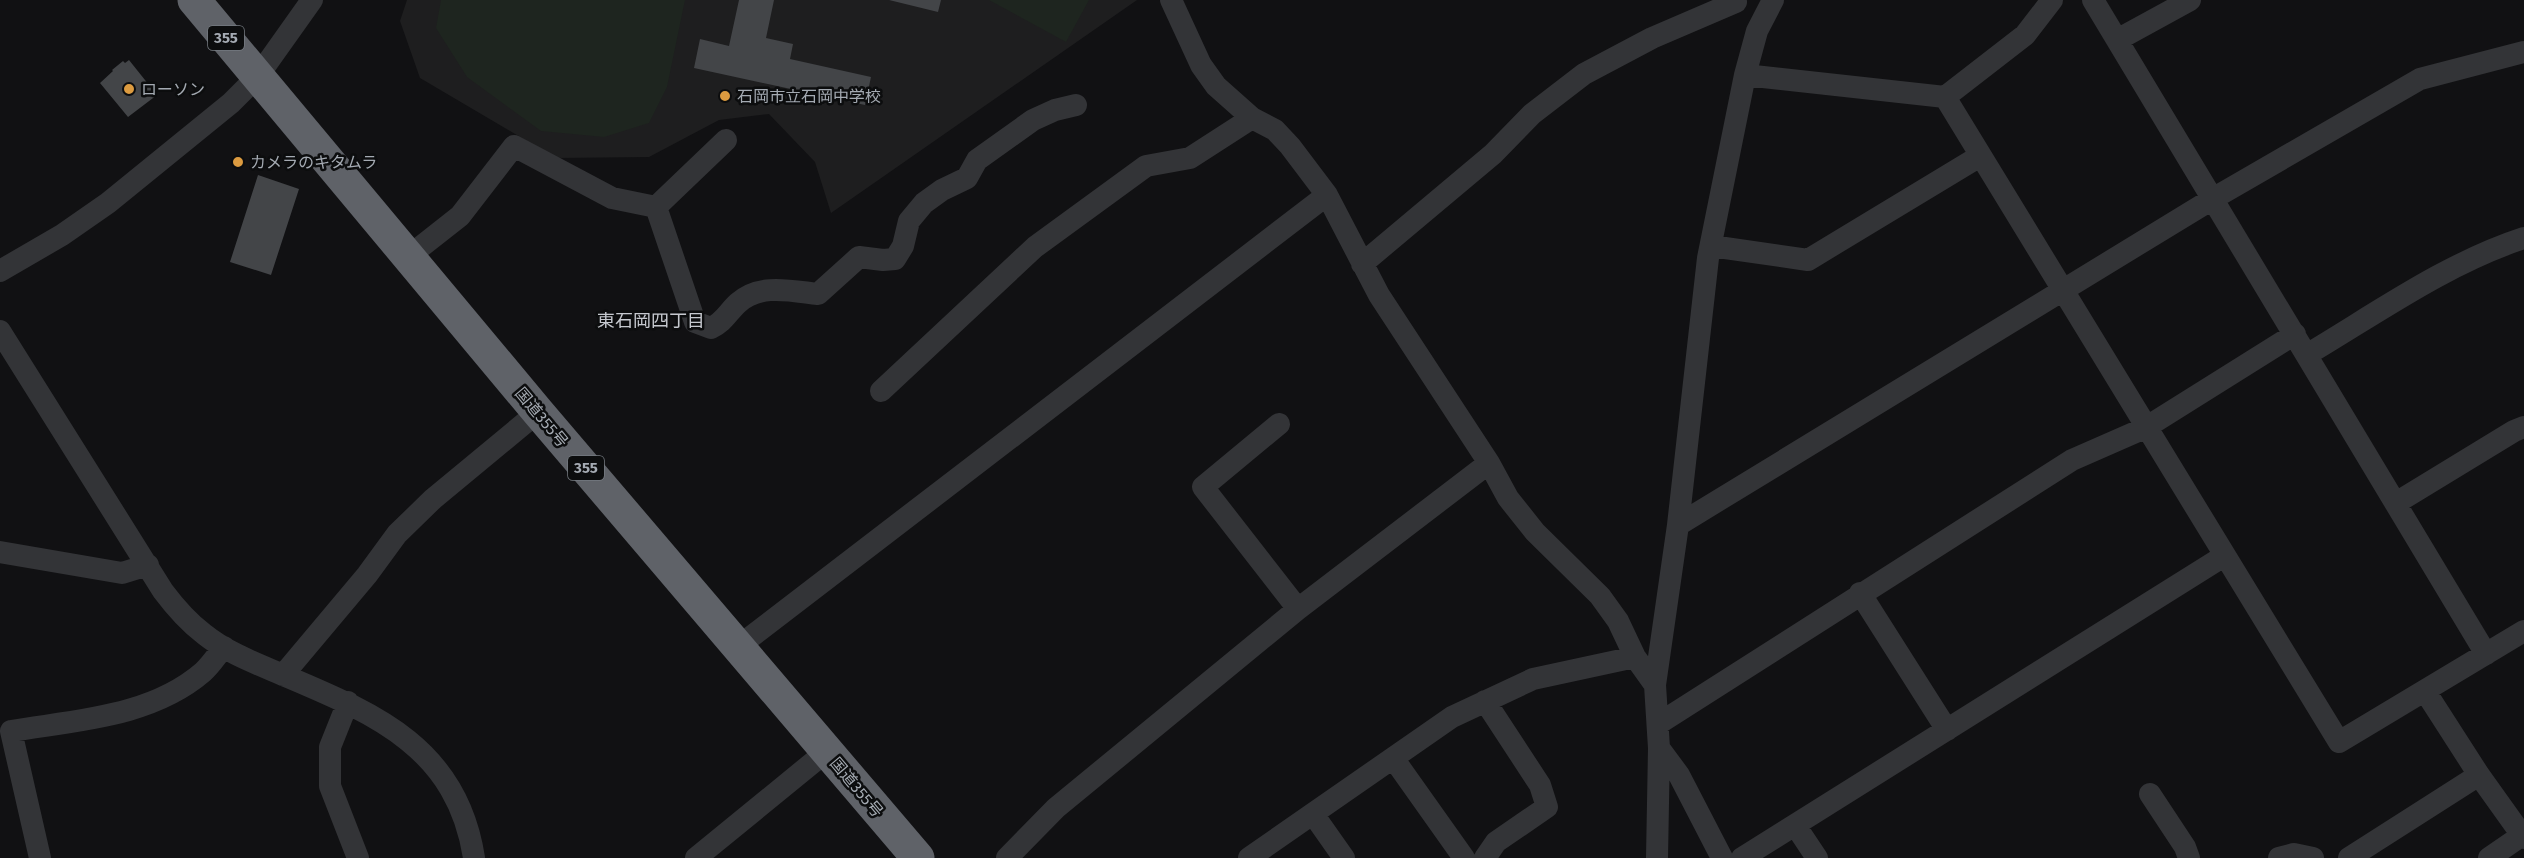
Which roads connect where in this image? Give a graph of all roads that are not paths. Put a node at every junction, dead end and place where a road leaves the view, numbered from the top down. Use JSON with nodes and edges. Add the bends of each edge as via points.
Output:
{"nodes":[{"id":1,"x":194,"y":0,"type":"edge"},
{"id":2,"x":312,"y":0,"type":"edge"},
{"id":3,"x":1171,"y":0,"type":"edge"},
{"id":4,"x":1773,"y":0,"type":"edge"},
{"id":5,"x":2052,"y":0,"type":"edge"},
{"id":6,"x":2093,"y":0,"type":"edge"},
{"id":7,"x":2190,"y":0,"type":"edge"},
{"id":8,"x":1735,"y":1,"type":"edge"},
{"id":9,"x":1757,"y":31,"type":"junction"},
{"id":10,"x":2117,"y":40,"type":"junction"},
{"id":11,"x":2524,"y":52,"type":"edge"},
{"id":12,"x":1745,"y":75,"type":"junction"},
{"id":13,"x":258,"y":76,"type":"junction"},
{"id":14,"x":1945,"y":97,"type":"junction"},
{"id":15,"x":1076,"y":105,"type":"dead end"},
{"id":16,"x":1252,"y":118,"type":"junction"},
{"id":17,"x":726,"y":140,"type":"dead end"},
{"id":18,"x":1980,"y":156,"type":"junction"},
{"id":19,"x":1327,"y":195,"type":"junction"},
{"id":20,"x":2214,"y":198,"type":"junction"},
{"id":21,"x":656,"y":207,"type":"junction"},
{"id":22,"x":2524,"y":238,"type":"edge"},
{"id":23,"x":1711,"y":246,"type":"junction"},
{"id":24,"x":408,"y":257,"type":"junction"},
{"id":25,"x":1362,"y":264,"type":"junction"},
{"id":26,"x":0,"y":271,"type":"edge"},
{"id":27,"x":2064,"y":290,"type":"junction"},
{"id":28,"x":0,"y":331,"type":"edge"},
{"id":29,"x":2295,"y":334,"type":"junction"},
{"id":30,"x":2308,"y":354,"type":"junction"},
{"id":31,"x":881,"y":391,"type":"dead end"},
{"id":32,"x":538,"y":412,"type":"junction"},
{"id":33,"x":1279,"y":424,"type":"dead end"},
{"id":34,"x":2145,"y":428,"type":"junction"},
{"id":35,"x":2523,"y":431,"type":"edge"},
{"id":36,"x":1489,"y":463,"type":"junction"},
{"id":37,"x":2396,"y":503,"type":"junction"},
{"id":38,"x":1678,"y":525,"type":"junction"},
{"id":39,"x":0,"y":552,"type":"edge"},
{"id":40,"x":2224,"y":556,"type":"junction"},
{"id":41,"x":148,"y":565,"type":"junction"},
{"id":42,"x":1860,"y":593,"type":"junction"},
{"id":43,"x":1298,"y":609,"type":"junction"},
{"id":44,"x":2524,"y":631,"type":"edge"},
{"id":45,"x":739,"y":646,"type":"junction"},
{"id":46,"x":224,"y":647,"type":"junction"},
{"id":47,"x":2487,"y":654,"type":"junction"},
{"id":48,"x":1635,"y":657,"type":"junction"},
{"id":49,"x":283,"y":675,"type":"junction"},
{"id":50,"x":1654,"y":685,"type":"junction"},
{"id":51,"x":2425,"y":691,"type":"junction"},
{"id":52,"x":1485,"y":701,"type":"junction"},
{"id":53,"x":348,"y":702,"type":"junction"},
{"id":54,"x":1658,"y":724,"type":"junction"},
{"id":55,"x":1947,"y":730,"type":"junction"},
{"id":56,"x":1659,"y":748,"type":"junction"},
{"id":57,"x":827,"y":751,"type":"junction"},
{"id":58,"x":1393,"y":758,"type":"junction"},
{"id":59,"x":2479,"y":775,"type":"junction"},
{"id":60,"x":2150,"y":794,"type":"dead end"},
{"id":61,"x":1313,"y":814,"type":"junction"},
{"id":62,"x":1795,"y":825,"type":"junction"},
{"id":63,"x":2524,"y":836,"type":"edge"},
{"id":64,"x":40,"y":858,"type":"edge"},
{"id":65,"x":358,"y":858,"type":"edge"},
{"id":66,"x":474,"y":858,"type":"edge"},
{"id":67,"x":696,"y":858,"type":"edge"},
{"id":68,"x":918,"y":858,"type":"edge"},
{"id":69,"x":1007,"y":858,"type":"edge"},
{"id":70,"x":1249,"y":858,"type":"edge"},
{"id":71,"x":1344,"y":858,"type":"edge"},
{"id":72,"x":1464,"y":858,"type":"edge"},
{"id":73,"x":1485,"y":858,"type":"edge"},
{"id":74,"x":1657,"y":858,"type":"edge"},
{"id":75,"x":1722,"y":858,"type":"edge"},
{"id":76,"x":1742,"y":858,"type":"edge"},
{"id":77,"x":1817,"y":858,"type":"edge"},
{"id":78,"x":2189,"y":858,"type":"edge"},
{"id":79,"x":2279,"y":858,"type":"edge"},
{"id":80,"x":2313,"y":858,"type":"edge"},
{"id":81,"x":2349,"y":858,"type":"edge"},
{"id":82,"x":2489,"y":858,"type":"edge"}],
"edges":[{"from":1,"to":13,"type":"highway","name":"国道355号","number":"355"},
{"from":2,"to":13,"type":"street"},
{"from":3,"to":16,"type":"street","via":[[1201,64],[1216,86]]},
{"from":4,"to":9,"type":"street"},
{"from":5,"to":14,"type":"street","via":[[2025,35]]},
{"from":6,"to":10,"type":"street"},
{"from":7,"to":10,"type":"street"},
{"from":8,"to":9,"type":"street"},
{"from":8,"to":25,"type":"street","via":[[1584,74],[1532,114],[1493,154]]},
{"from":9,"to":12,"type":"street"},
{"from":10,"to":20,"type":"street"},
{"from":11,"to":20,"type":"street","via":[[2420,80]]},
{"from":12,"to":14,"type":"street"},
{"from":12,"to":23,"type":"street"},
{"from":13,"to":24,"type":"highway","name":"国道355号","number":"355"},
{"from":13,"to":26,"type":"street","via":[[231,103],[108,203]]},
{"from":14,"to":18,"type":"street"},
{"from":15,"to":21,"type":"street","via":[[1033,120],[977,160],[967,178],[924,203],[909,221],[903,246],[895,259],[859,257],[818,294],[763,289],[738,302],[721,324],[711,328],[695,322]]},
{"from":16,"to":19,"type":"street","via":[[1275,130]]},
{"from":16,"to":31,"type":"street","via":[[1190,158],[1146,166],[1035,247]]},
{"from":17,"to":21,"type":"street"},
{"from":18,"to":23,"type":"street","via":[[1808,260]]},
{"from":18,"to":27,"type":"street"},
{"from":19,"to":25,"type":"street"},
{"from":19,"to":45,"type":"street"},
{"from":20,"to":27,"type":"street"},
{"from":20,"to":29,"type":"street"},
{"from":21,"to":24,"type":"street","via":[[612,198],[514,146],[460,216]]},
{"from":22,"to":30,"type":"street","via":[[2498,246],[2435,278]]},
{"from":23,"to":38,"type":"street"},
{"from":24,"to":32,"type":"highway","name":"国道355号","number":"355"},
{"from":25,"to":36,"type":"street"},
{"from":27,"to":34,"type":"street"},
{"from":27,"to":38,"type":"street"},
{"from":28,"to":41,"type":"street"},
{"from":29,"to":30,"type":"street"},
{"from":29,"to":34,"type":"street"},
{"from":30,"to":37,"type":"street"},
{"from":32,"to":45,"type":"highway","name":"国道355号","number":"355"},
{"from":32,"to":49,"type":"street","via":[[397,534]]},
{"from":33,"to":43,"type":"street","via":[[1203,487]]},
{"from":34,"to":40,"type":"street"},
{"from":34,"to":42,"type":"street","via":[[2072,460]]},
{"from":35,"to":37,"type":"street"},
{"from":36,"to":43,"type":"street"},
{"from":36,"to":48,"type":"street","via":[[1508,498],[1535,532],[1600,596],[1618,621]]},
{"from":37,"to":47,"type":"street"},
{"from":38,"to":50,"type":"street"},
{"from":39,"to":41,"type":"street","via":[[123,573]]},
{"from":40,"to":51,"type":"street","via":[[2339,742]]},
{"from":40,"to":55,"type":"street"},
{"from":41,"to":46,"type":"street","via":[[176,608]]},
{"from":42,"to":54,"type":"street"},
{"from":42,"to":55,"type":"street"},
{"from":43,"to":69,"type":"street","via":[[1056,808]]},
{"from":44,"to":47,"type":"street"},
{"from":45,"to":57,"type":"highway","name":"国道355号","number":"355"},
{"from":46,"to":49,"type":"street"},
{"from":46,"to":64,"type":"street","via":[[204,671],[172,694],[125,712],[11,731]]},
{"from":47,"to":51,"type":"street"},
{"from":48,"to":50,"type":"street"},
{"from":48,"to":52,"type":"street","via":[[1533,678]]},
{"from":49,"to":53,"type":"street"},
{"from":50,"to":54,"type":"street"},
{"from":51,"to":59,"type":"street"},
{"from":52,"to":58,"type":"street","via":[[1452,717]]},
{"from":52,"to":73,"type":"street","via":[[1540,785],[1547,807],[1496,842]]},
{"from":53,"to":65,"type":"street","via":[[330,747],[330,786]]},
{"from":53,"to":66,"type":"street","via":[[396,730],[438,769],[459,804]]},
{"from":54,"to":56,"type":"street"},
{"from":55,"to":62,"type":"street"},
{"from":56,"to":74,"type":"street"},
{"from":56,"to":75,"type":"street","via":[[1679,775]]},
{"from":57,"to":67,"type":"street"},
{"from":57,"to":68,"type":"highway","name":"国道355号","number":"355"},
{"from":58,"to":61,"type":"street"},
{"from":58,"to":72,"type":"street"},
{"from":59,"to":63,"type":"street"},
{"from":59,"to":81,"type":"street"},
{"from":60,"to":78,"type":"street"},
{"from":61,"to":70,"type":"street"},
{"from":61,"to":71,"type":"street"},
{"from":62,"to":76,"type":"street"},
{"from":62,"to":77,"type":"street"},
{"from":63,"to":82,"type":"street"},
{"from":79,"to":80,"type":"street","via":[[2294,854]]}]}
